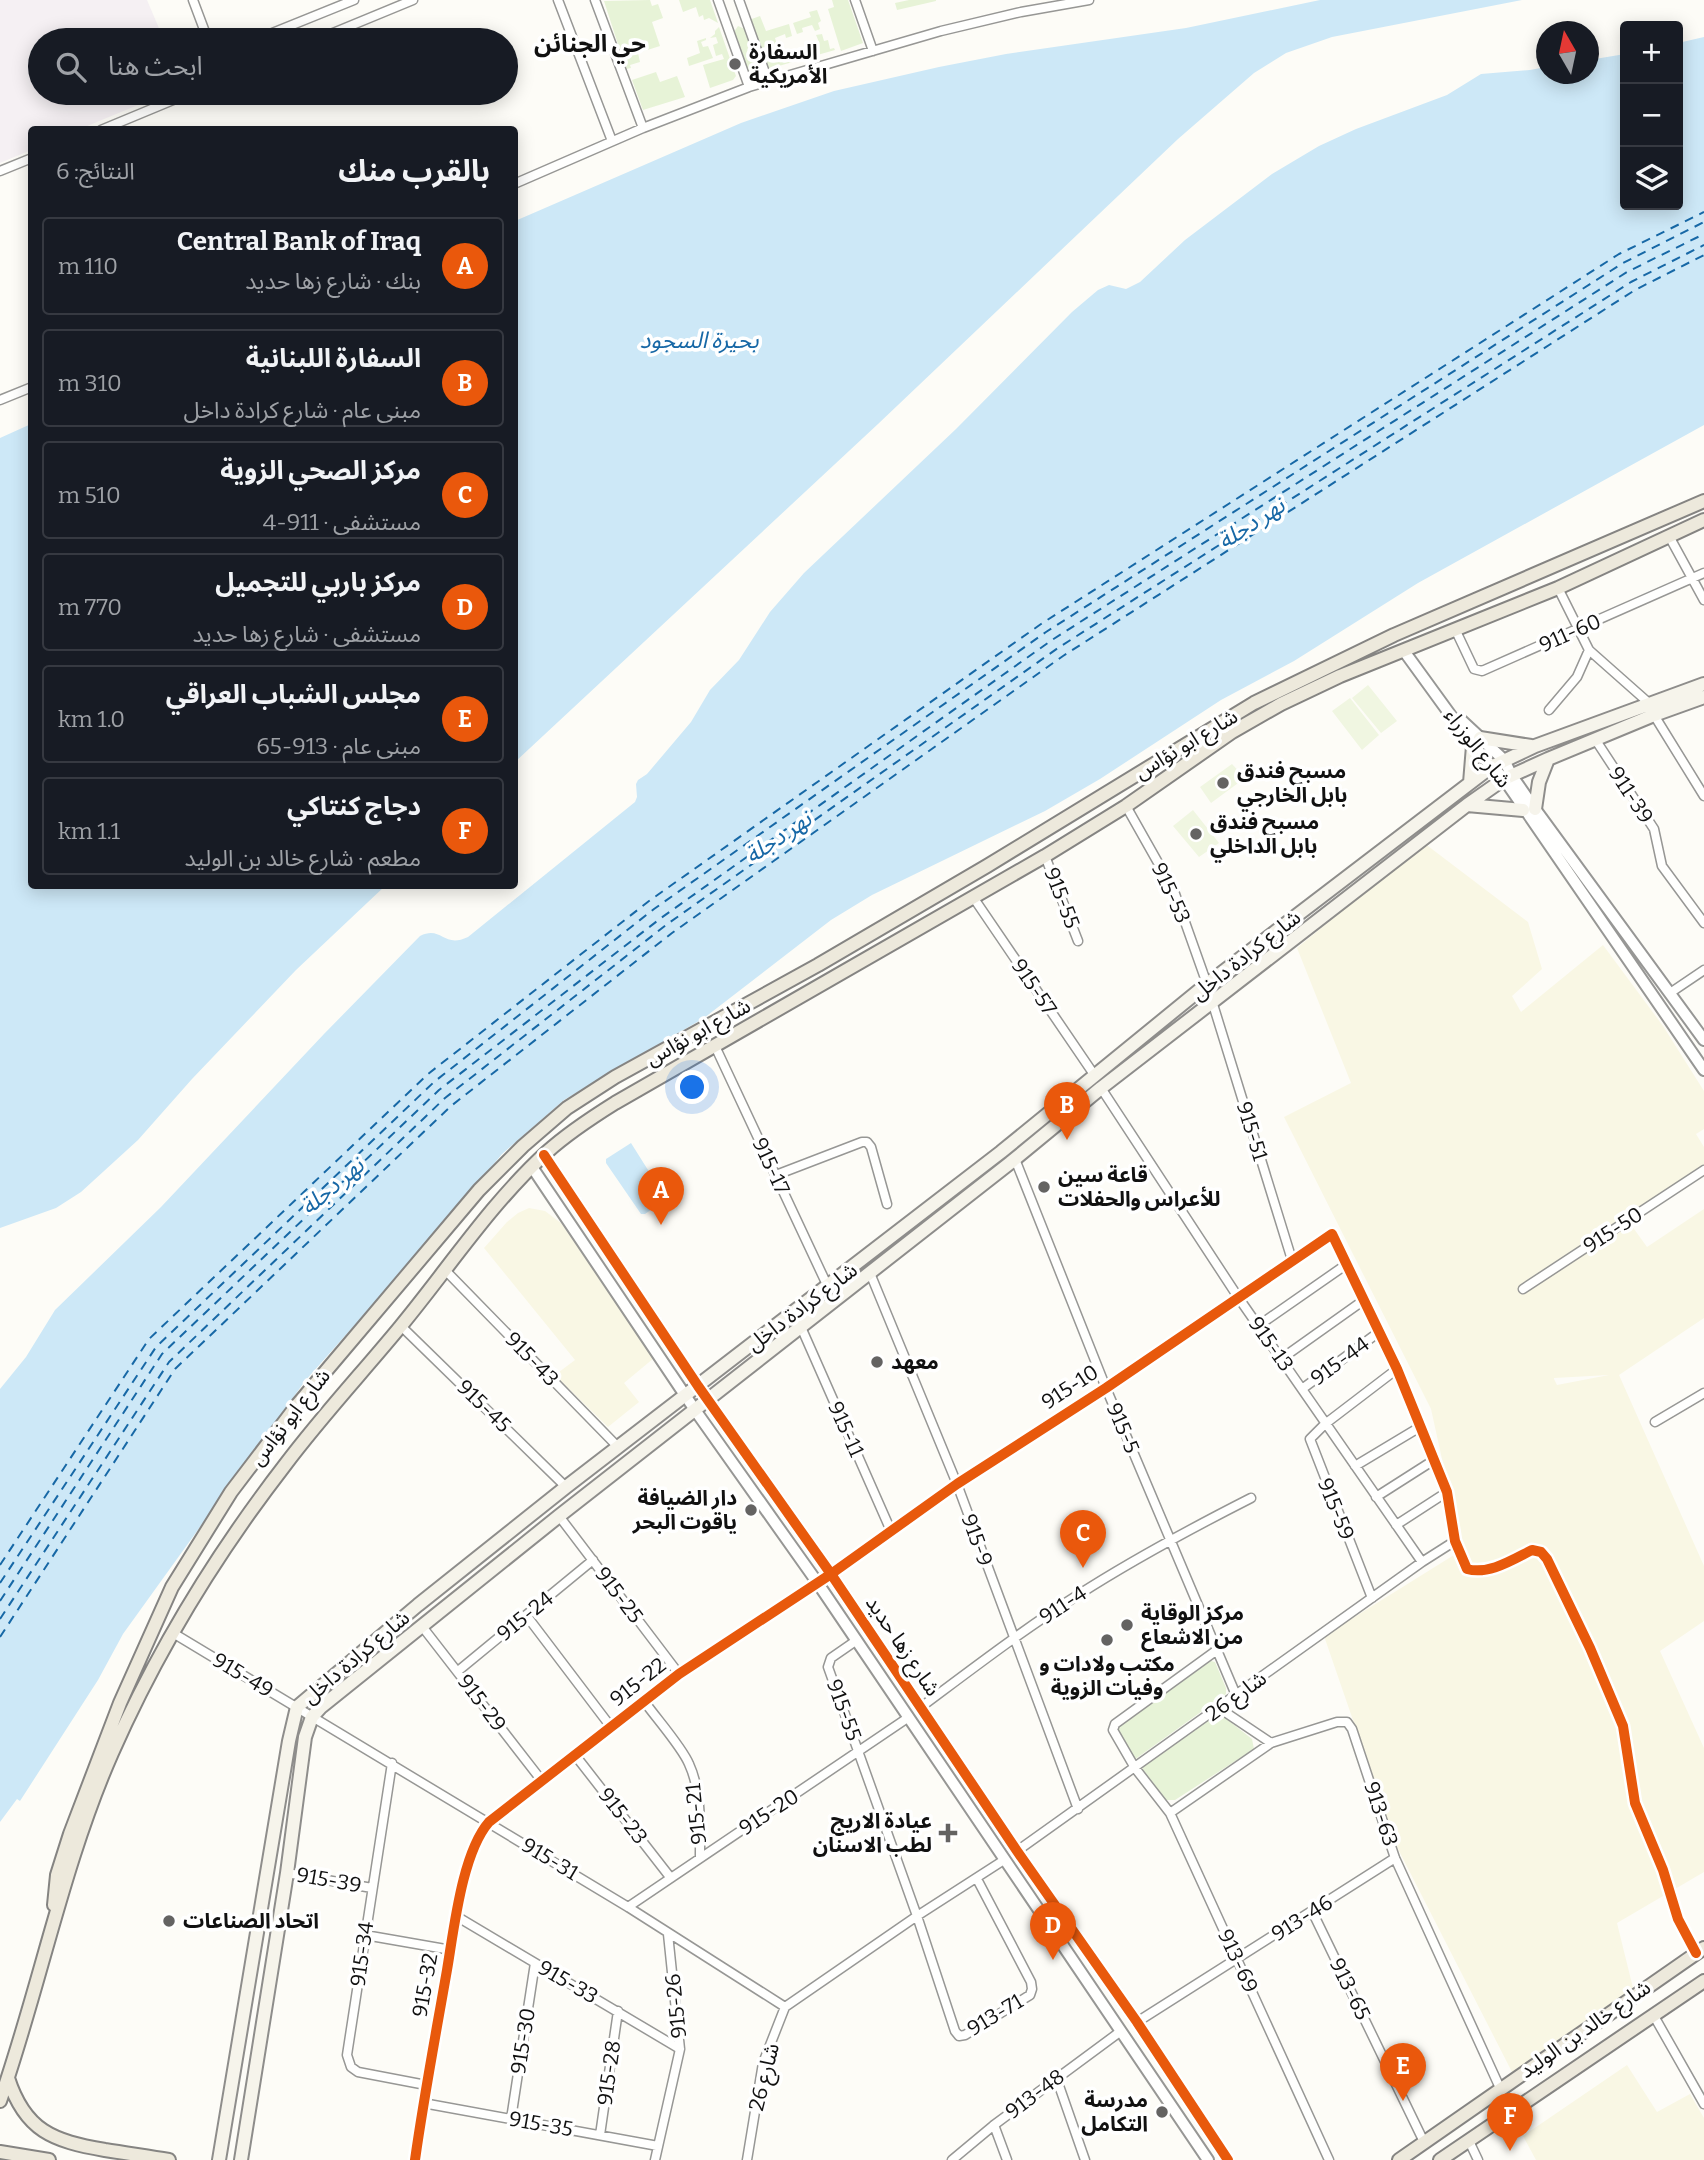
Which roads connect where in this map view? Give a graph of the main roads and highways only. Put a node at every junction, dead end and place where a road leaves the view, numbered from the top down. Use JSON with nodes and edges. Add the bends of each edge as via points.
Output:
{"nodes":[{"id":1,"x":1704,"y":501,"type":"edge"},
{"id":2,"x":1704,"y":520,"type":"edge"},
{"id":3,"x":1704,"y":684,"type":"edge"},
{"id":4,"x":1704,"y":697,"type":"edge"},
{"id":5,"x":1652,"y":710,"type":"junction"},
{"id":6,"x":1535,"y":746,"type":"junction"},
{"id":7,"x":1548,"y":759,"type":"junction"},
{"id":8,"x":1470,"y":783,"type":"junction"},
{"id":9,"x":1467,"y":804,"type":"junction"},
{"id":10,"x":1098,"y":1082,"type":"junction"},
{"id":11,"x":1001,"y":1152,"type":"junction"},
{"id":12,"x":1013,"y":1161,"type":"junction"},
{"id":13,"x":854,"y":1267,"type":"junction"},
{"id":14,"x":867,"y":1276,"type":"junction"},
{"id":15,"x":52,"y":1929,"type":"junction"},
{"id":16,"x":1700,"y":1950,"type":"edge"},
{"id":17,"x":1704,"y":1980,"type":"edge"},
{"id":18,"x":8,"y":2077,"type":"junction"},
{"id":19,"x":0,"y":2101,"type":"edge"},
{"id":20,"x":0,"y":2152,"type":"edge"},
{"id":21,"x":49,"y":2160,"type":"edge"},
{"id":22,"x":169,"y":2160,"type":"edge"},
{"id":23,"x":219,"y":2160,"type":"edge"},
{"id":24,"x":241,"y":2160,"type":"edge"},
{"id":25,"x":1399,"y":2160,"type":"edge"},
{"id":26,"x":1440,"y":2160,"type":"edge"}],
"edges":[{"from":1,"to":15,"type":"main road","name":"شارع ابو نؤاس","via":[[1394,635],[1254,703],[987,866],[566,1108],[479,1190],[298,1404],[231,1492],[172,1587],[120,1703],[57,1875]]},
{"from":2,"to":15,"type":"main road","name":"شارع ابو نؤاس","via":[[1255,718],[1045,856],[586,1121],[544,1155],[283,1467],[225,1550],[173,1633],[111,1755]]},
{"from":3,"to":5,"type":"main road","name":"شارع كرادة داخل"},
{"from":4,"to":5,"type":"main road","name":"شارع كرادة داخل"},
{"from":5,"to":6,"type":"main road","name":"شارع كرادة داخل"},
{"from":5,"to":7,"type":"main road","name":"شارع كرادة داخل"},
{"from":6,"to":8,"type":"main road","name":"شارع كرادة داخل","via":[[1491,767]]},
{"from":6,"to":8,"type":"main road","via":[[1477,742]]},
{"from":7,"to":9,"type":"main road","name":"شارع كرادة داخل"},
{"from":7,"to":9,"type":"main road","via":[[1529,810]]},
{"from":8,"to":10,"type":"main road","name":"شارع كرادة داخل","via":[[1207,984]]},
{"from":9,"to":10,"type":"main road","name":"شارع كرادة داخل","via":[[1212,1001]]},
{"from":10,"to":11,"type":"main road","name":"شارع كرادة داخل"},
{"from":10,"to":12,"type":"main road","name":"شارع كرادة داخل"},
{"from":11,"to":12,"type":"main road"},
{"from":11,"to":13,"type":"main road","name":"شارع كرادة داخل"},
{"from":12,"to":14,"type":"main road","name":"شارع كرادة داخل"},
{"from":13,"to":14,"type":"main road"},
{"from":13,"to":23,"type":"main road","name":"شارع كرادة داخل","via":[[566,1487],[297,1707]]},
{"from":14,"to":24,"type":"main road","name":"شارع كرادة داخل","via":[[421,1625],[312,1717],[305,1737]]},
{"from":15,"to":18,"type":"main road","name":"شارع ابو نؤاس"},
{"from":16,"to":25,"type":"main road","name":"شارع خالد بن الوليد"},
{"from":17,"to":26,"type":"main road","name":"شارع خالد بن الوليد"},
{"from":18,"to":19,"type":"main road","name":"شارع ابو نؤاس"},
{"from":18,"to":22,"type":"main road","via":[[19,2107],[49,2135],[75,2145]]},
{"from":20,"to":21,"type":"main road"}]}
